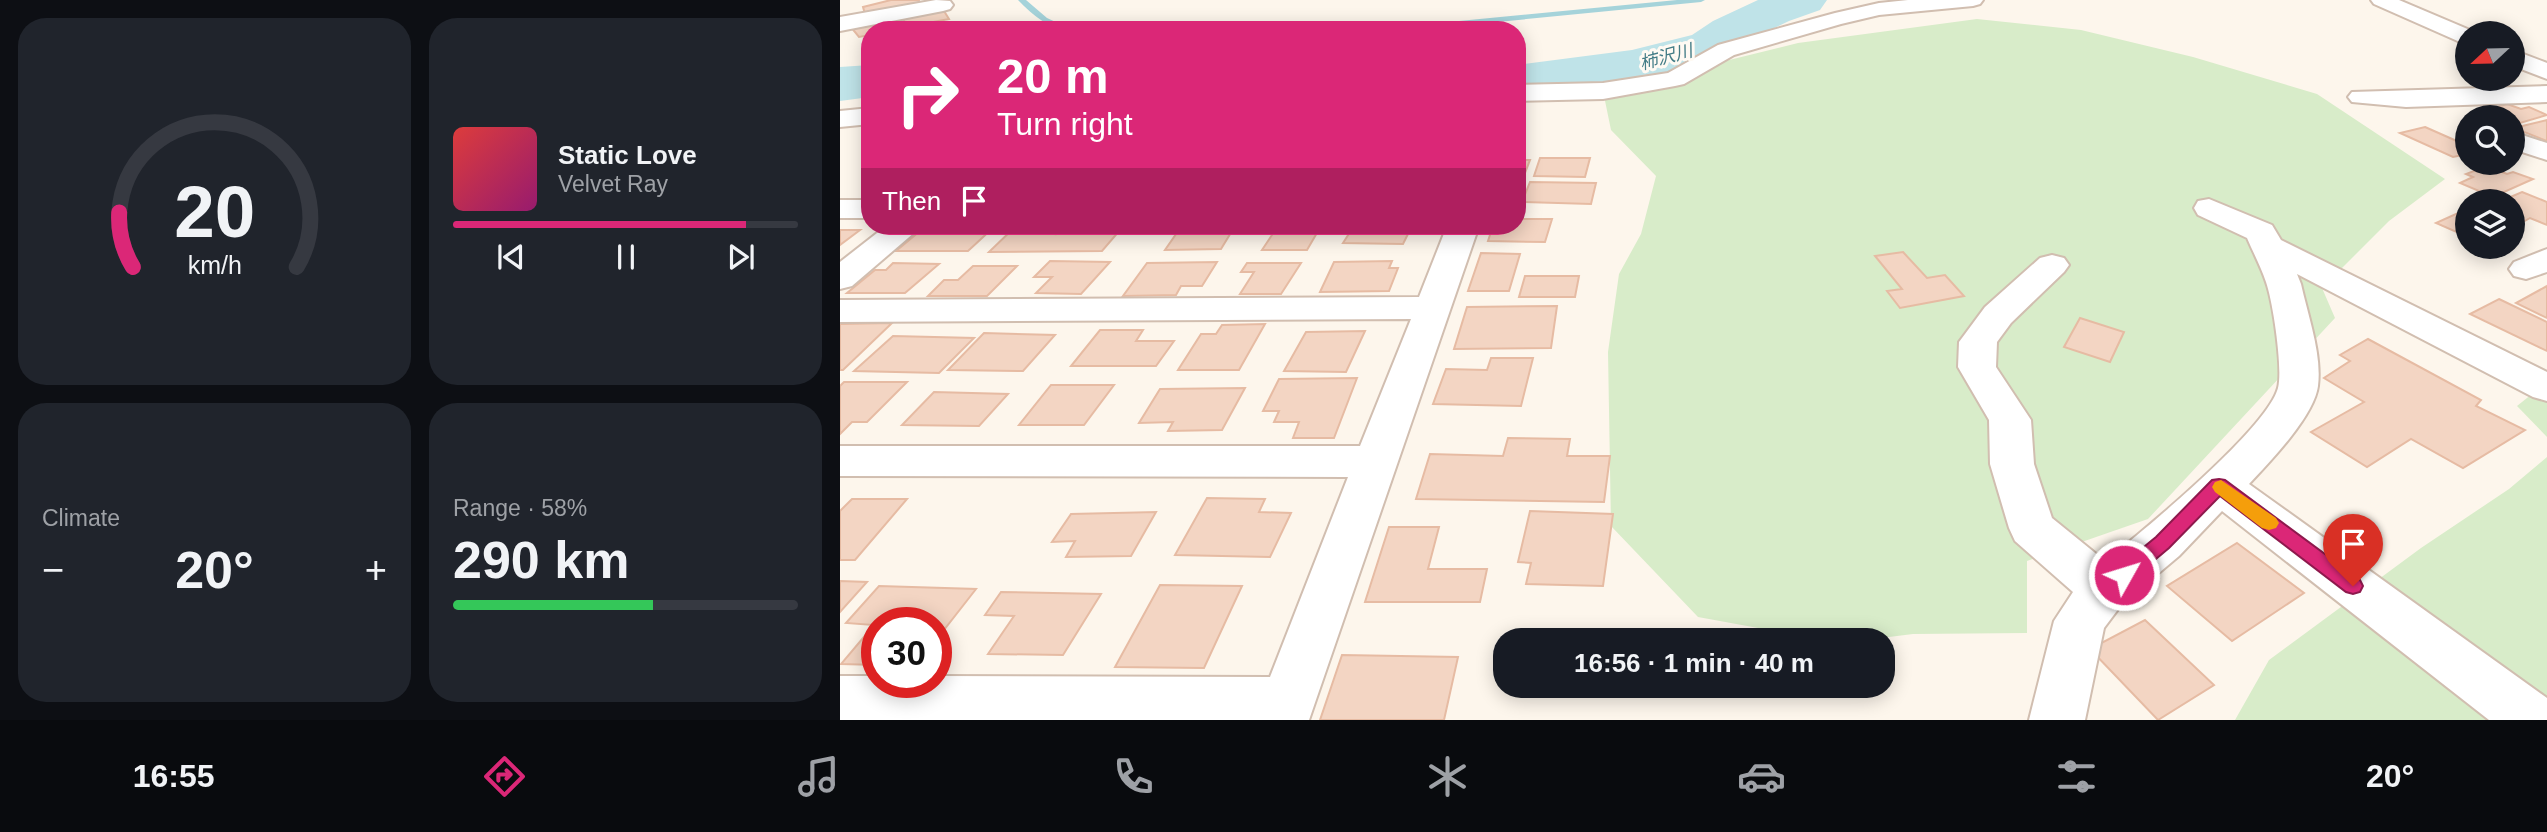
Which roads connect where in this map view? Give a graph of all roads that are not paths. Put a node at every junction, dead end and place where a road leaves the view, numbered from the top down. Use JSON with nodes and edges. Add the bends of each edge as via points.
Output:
{"nodes":[{"id":1,"x":1973,"y":0,"type":"edge"},
{"id":2,"x":2381,"y":0,"type":"edge"},
{"id":3,"x":943,"y":5,"type":"dead end"},
{"id":4,"x":840,"y":24,"type":"edge"},
{"id":5,"x":2455,"y":31,"type":"edge"},
{"id":6,"x":2525,"y":62,"type":"edge"},
{"id":7,"x":2547,"y":72,"type":"edge"},
{"id":8,"x":1526,"y":93,"type":"edge"},
{"id":9,"x":2547,"y":94,"type":"edge"},
{"id":10,"x":2361,"y":97,"type":"dead end"},
{"id":11,"x":2406,"y":99,"type":"junction"},
{"id":12,"x":861,"y":117,"type":"edge"},
{"id":13,"x":2455,"y":118,"type":"edge"},
{"id":14,"x":840,"y":119,"type":"edge"},
{"id":15,"x":2525,"y":144,"type":"edge"},
{"id":16,"x":2547,"y":152,"type":"edge"},
{"id":17,"x":2209,"y":208,"type":"dead end"},
{"id":18,"x":840,"y":209,"type":"edge"},
{"id":19,"x":861,"y":209,"type":"edge"},
{"id":20,"x":895,"y":235,"type":"edge"},
{"id":21,"x":1459,"y":235,"type":"edge"},
{"id":22,"x":2266,"y":245,"type":"junction"},
{"id":23,"x":2052,"y":265,"type":"dead end"},
{"id":24,"x":840,"y":279,"type":"edge"},
{"id":25,"x":1431,"y":308,"type":"junction"},
{"id":26,"x":840,"y":311,"type":"edge"},
{"id":27,"x":2547,"y":387,"type":"edge"},
{"id":28,"x":840,"y":461,"type":"edge"},
{"id":29,"x":1376,"y":462,"type":"junction"},
{"id":30,"x":2219,"y":485,"type":"junction"},
{"id":31,"x":2104,"y":590,"type":"junction"},
{"id":32,"x":840,"y":701,"type":"edge"},
{"id":33,"x":1285,"y":711,"type":"edge"},
{"id":34,"x":2057,"y":720,"type":"edge"},
{"id":35,"x":2532,"y":720,"type":"edge"}],
"edges":[{"from":1,"to":8,"type":"street","via":[[1879,9],[1835,19],[1726,50],[1675,79],[1603,92]]},
{"from":2,"to":5,"type":"street"},
{"from":3,"to":4,"type":"street"},
{"from":6,"to":7,"type":"street"},
{"from":9,"to":11,"type":"street"},
{"from":10,"to":11,"type":"street"},
{"from":11,"to":13,"type":"street"},
{"from":12,"to":14,"type":"street"},
{"from":15,"to":16,"type":"street"},
{"from":17,"to":22,"type":"street","via":[[2261,232]]},
{"from":18,"to":19,"type":"street"},
{"from":20,"to":24,"type":"street"},
{"from":21,"to":25,"type":"street"},
{"from":22,"to":27,"type":"street"},
{"from":22,"to":30,"type":"street","via":[[2284,284],[2298,358],[2298,388],[2279,423]]},
{"from":23,"to":31,"type":"street","via":[[1998,314],[1978,342],[1977,367],[2010,420],[2012,464],[2032,528]]},
{"from":25,"to":26,"type":"street"},
{"from":25,"to":29,"type":"street"},
{"from":28,"to":29,"type":"street"},
{"from":29,"to":33,"type":"street"},
{"from":30,"to":31,"type":"street","via":[[2162,543]]},
{"from":30,"to":35,"type":"street"},
{"from":31,"to":34,"type":"street","via":[[2080,621]]},
{"from":32,"to":33,"type":"street"}]}
